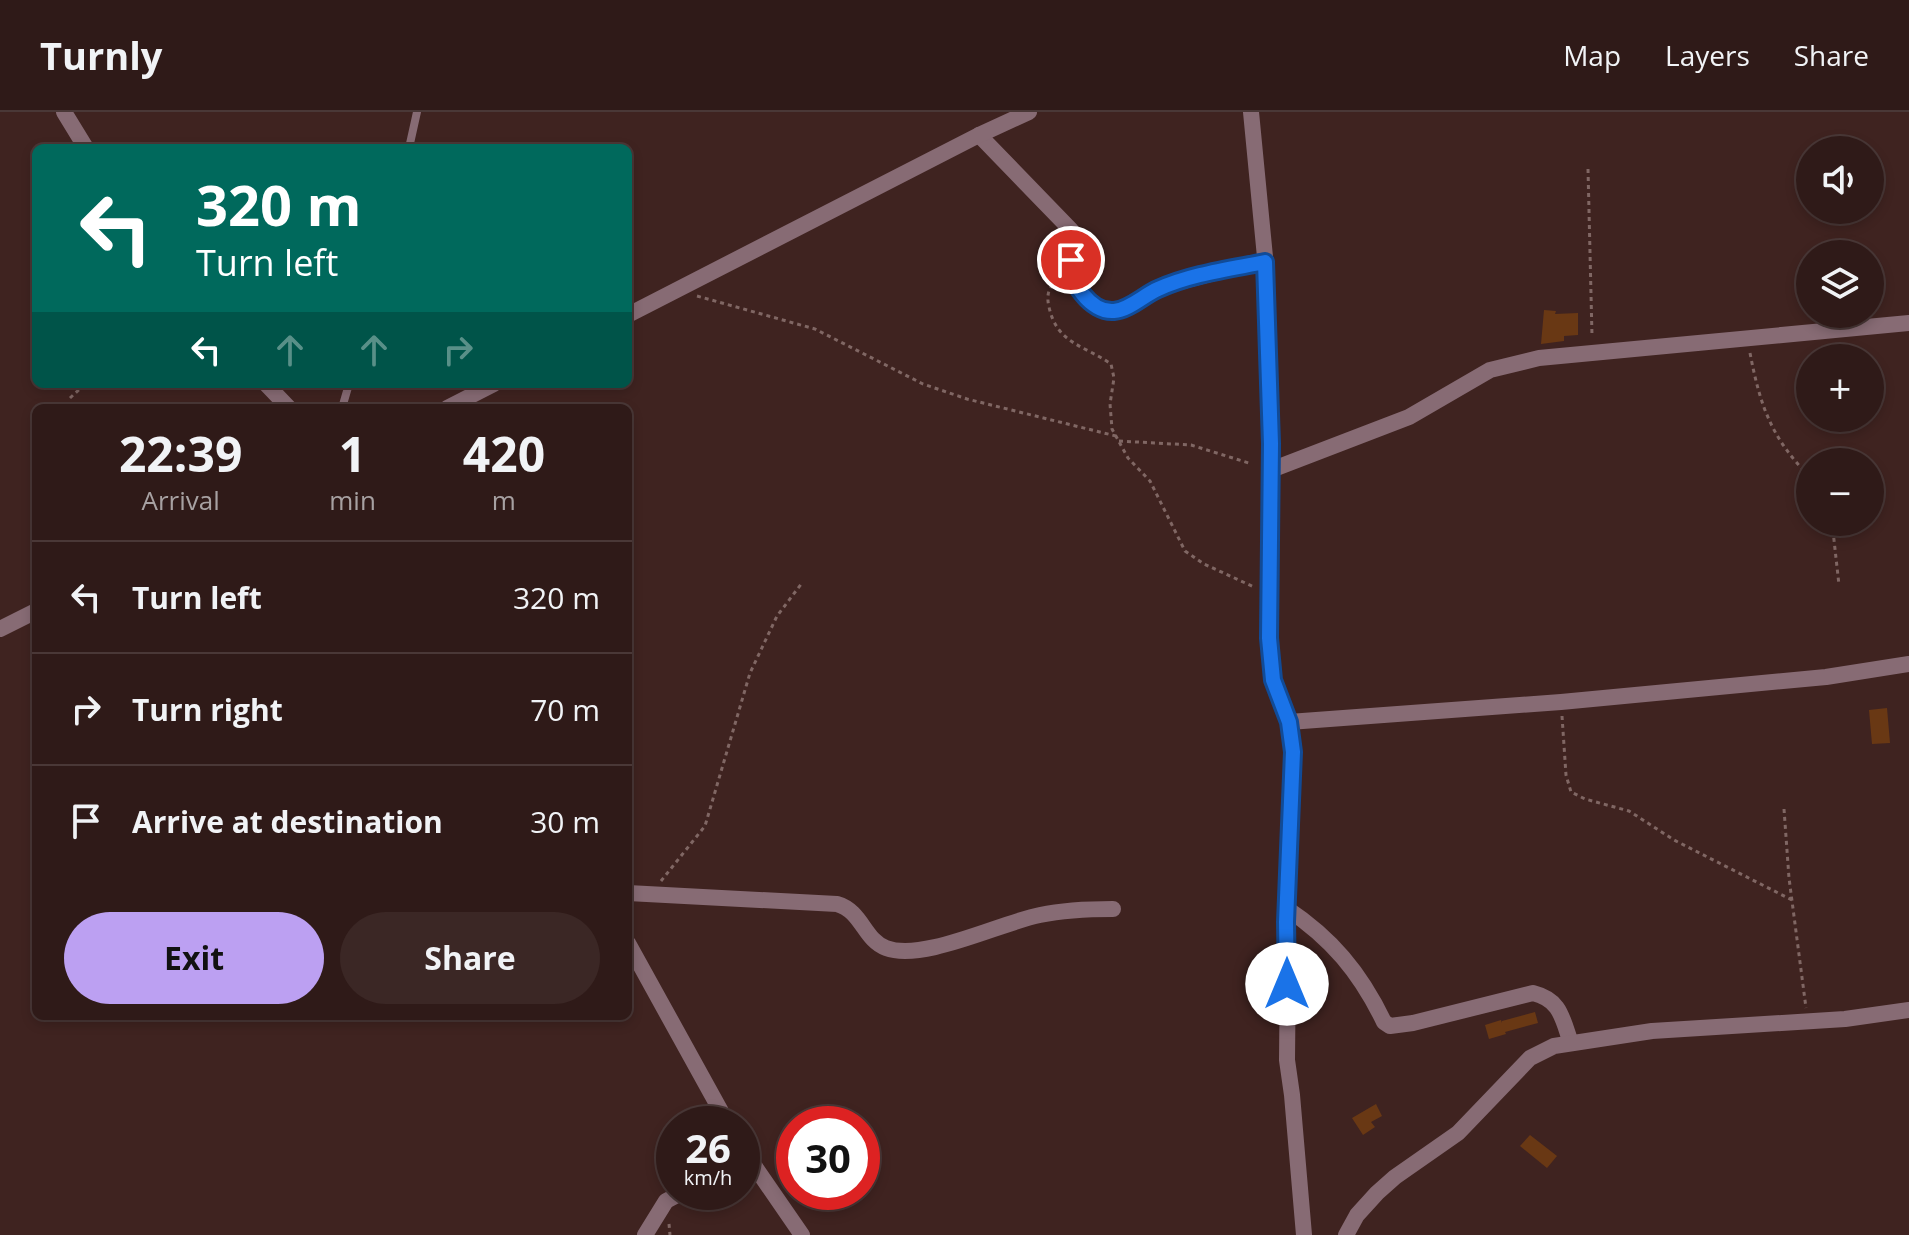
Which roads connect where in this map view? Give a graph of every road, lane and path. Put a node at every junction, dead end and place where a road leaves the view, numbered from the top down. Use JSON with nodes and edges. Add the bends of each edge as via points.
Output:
{"nodes":[{"id":1,"x":417,"y":112,"type":"edge"},
{"id":2,"x":1029,"y":112,"type":"edge"},
{"id":3,"x":1251,"y":112,"type":"edge"},
{"id":4,"x":67,"y":114,"type":"edge"},
{"id":5,"x":979,"y":135,"type":"junction"},
{"id":6,"x":84,"y":144,"type":"edge"},
{"id":7,"x":410,"y":144,"type":"edge"},
{"id":8,"x":1588,"y":169,"type":"dead end"},
{"id":9,"x":1071,"y":260,"type":"junction"},
{"id":10,"x":1265,"y":262,"type":"junction"},
{"id":11,"x":676,"y":290,"type":"junction"},
{"id":12,"x":632,"y":313,"type":"edge"},
{"id":13,"x":1909,"y":323,"type":"edge"},
{"id":14,"x":1747,"y":338,"type":"junction"},
{"id":15,"x":1592,"y":352,"type":"junction"},
{"id":16,"x":81,"y":388,"type":"edge"},
{"id":17,"x":270,"y":388,"type":"edge"},
{"id":18,"x":486,"y":388,"type":"edge"},
{"id":19,"x":70,"y":398,"type":"dead end"},
{"id":20,"x":285,"y":404,"type":"edge"},
{"id":21,"x":455,"y":404,"type":"edge"},
{"id":22,"x":1116,"y":436,"type":"junction"},
{"id":23,"x":1119,"y":441,"type":"junction"},
{"id":24,"x":1796,"y":461,"type":"edge"},
{"id":25,"x":1271,"y":470,"type":"junction"},
{"id":26,"x":1834,"y":536,"type":"edge"},
{"id":27,"x":802,"y":583,"type":"dead end"},
{"id":28,"x":1839,"y":585,"type":"dead end"},
{"id":29,"x":1269,"y":593,"type":"junction"},
{"id":30,"x":32,"y":613,"type":"edge"},
{"id":31,"x":0,"y":629,"type":"edge"},
{"id":32,"x":1909,"y":664,"type":"edge"},
{"id":33,"x":1561,"y":702,"type":"junction"},
{"id":34,"x":1289,"y":722,"type":"junction"},
{"id":35,"x":1784,"y":809,"type":"dead end"},
{"id":36,"x":632,"y":893,"type":"edge"},
{"id":37,"x":646,"y":893,"type":"junction"},
{"id":38,"x":1792,"y":900,"type":"junction"},
{"id":39,"x":1286,"y":908,"type":"junction"},
{"id":40,"x":1113,"y":909,"type":"dead end"},
{"id":41,"x":632,"y":950,"type":"edge"},
{"id":42,"x":1909,"y":1010,"type":"edge"},
{"id":43,"x":1808,"y":1021,"type":"junction"},
{"id":44,"x":1571,"y":1043,"type":"junction"},
{"id":45,"x":718,"y":1106,"type":"edge"},
{"id":46,"x":760,"y":1185,"type":"edge"},
{"id":47,"x":660,"y":1210,"type":"edge"},
{"id":48,"x":645,"y":1235,"type":"edge"},
{"id":49,"x":802,"y":1235,"type":"edge"},
{"id":50,"x":1304,"y":1235,"type":"edge"},
{"id":51,"x":1346,"y":1235,"type":"edge"}],
"edges":[{"from":1,"to":7,"type":"lane"},
{"from":2,"to":5,"type":"street"},
{"from":3,"to":10,"type":"street"},
{"from":4,"to":6,"type":"street"},
{"from":5,"to":9,"type":"street","via":[[1071,230],[1078,244]]},
{"from":5,"to":11,"type":"street"},
{"from":8,"to":15,"type":"path"},
{"from":9,"to":10,"type":"street","via":[[1078,288],[1093,303],[1113,311],[1159,288]]},
{"from":9,"to":22,"type":"path","via":[[1050,287],[1050,311],[1062,335],[1111,364],[1110,420]]},
{"from":10,"to":25,"type":"street"},
{"from":11,"to":12,"type":"street"},
{"from":11,"to":22,"type":"path","via":[[815,329],[923,384],[967,399]]},
{"from":13,"to":14,"type":"street"},
{"from":14,"to":15,"type":"street"},
{"from":14,"to":24,"type":"path","via":[[1768,422]]},
{"from":15,"to":25,"type":"street","via":[[1490,370],[1409,417]]},
{"from":16,"to":19,"type":"path"},
{"from":17,"to":20,"type":"street"},
{"from":18,"to":21,"type":"street"},
{"from":22,"to":23,"type":"path"},
{"from":23,"to":25,"type":"path","via":[[1191,445]]},
{"from":23,"to":29,"type":"path","via":[[1150,481],[1185,551],[1230,578]]},
{"from":25,"to":29,"type":"street"},
{"from":26,"to":28,"type":"path"},
{"from":27,"to":37,"type":"path","via":[[777,616],[750,673],[705,826]]},
{"from":29,"to":34,"type":"street","via":[[1273,680]]},
{"from":30,"to":31,"type":"street"},
{"from":32,"to":33,"type":"street"},
{"from":33,"to":34,"type":"street"},
{"from":33,"to":38,"type":"path","via":[[1571,792],[1629,811]]},
{"from":34,"to":39,"type":"street","via":[[1293,752]]},
{"from":35,"to":38,"type":"path"},
{"from":36,"to":37,"type":"street"},
{"from":37,"to":40,"type":"street","via":[[837,904],[855,914],[875,942],[899,951],[935,947],[1040,915]]},
{"from":38,"to":43,"type":"path"},
{"from":39,"to":44,"type":"street","via":[[1334,945],[1390,1026],[1533,993],[1552,1000]]},
{"from":39,"to":50,"type":"street","via":[[1287,1060]]},
{"from":41,"to":45,"type":"street"},
{"from":42,"to":43,"type":"street"},
{"from":43,"to":44,"type":"street","via":[[1652,1031]]},
{"from":44,"to":51,"type":"street","via":[[1530,1058],[1458,1133],[1377,1193]]},
{"from":46,"to":49,"type":"street"},
{"from":47,"to":48,"type":"street"}]}
